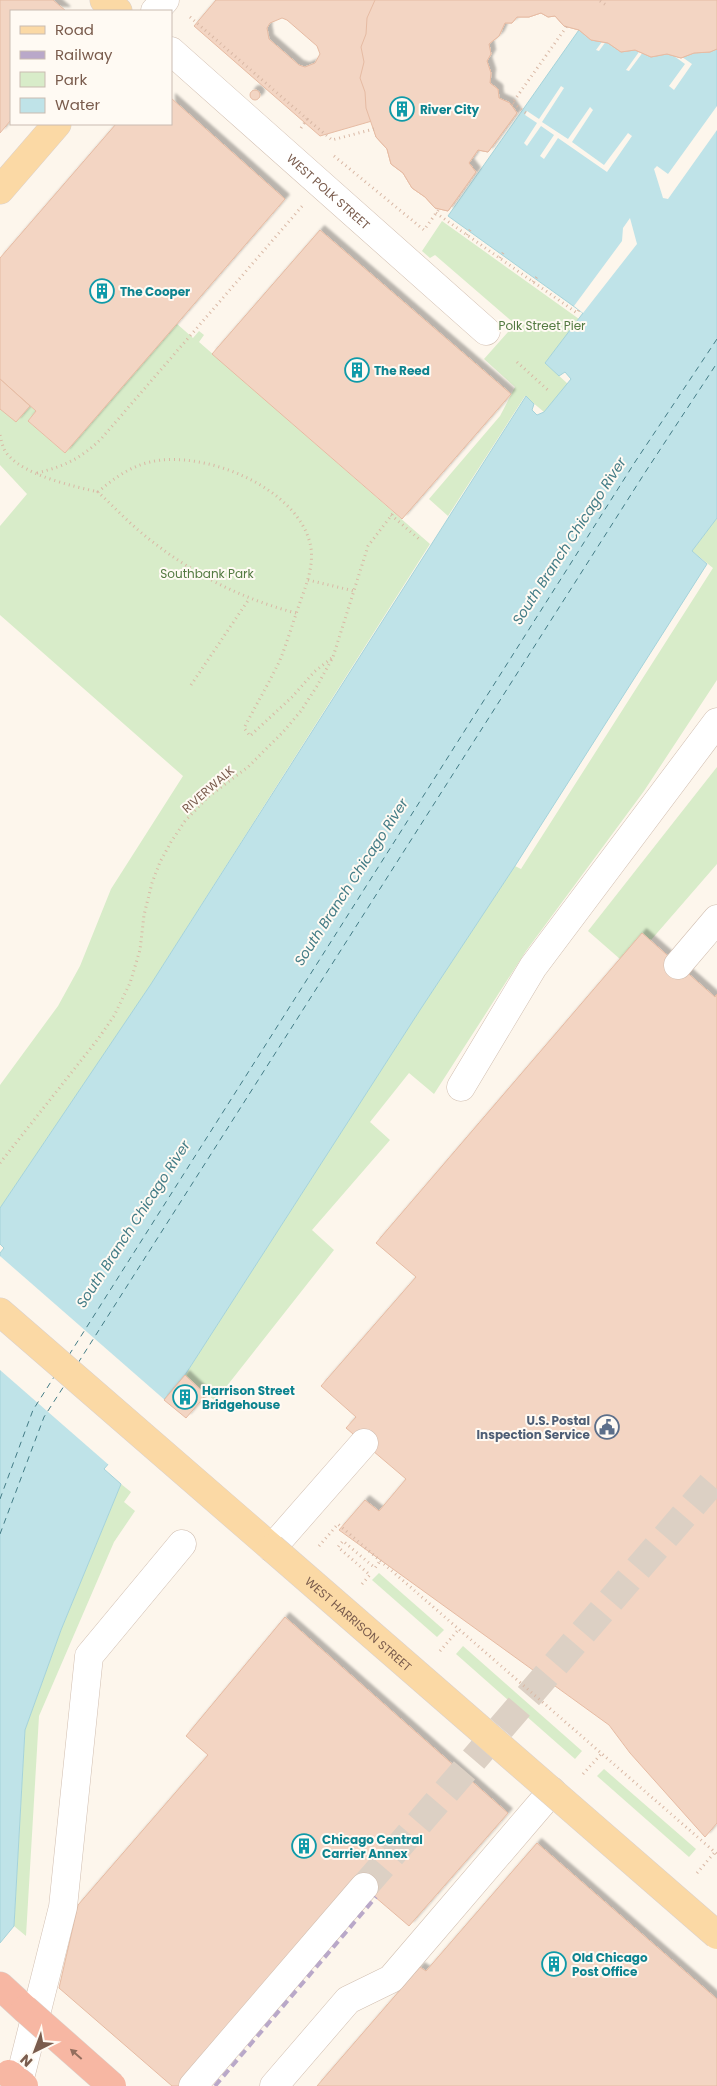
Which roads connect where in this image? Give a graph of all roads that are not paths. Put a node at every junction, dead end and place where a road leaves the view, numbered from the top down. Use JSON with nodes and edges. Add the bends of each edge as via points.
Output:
{"nodes":[{"id":1,"x":104,"y":0,"type":"edge"},
{"id":2,"x":165,"y":0,"type":"edge"},
{"id":3,"x":117,"y":10,"type":"edge"},
{"id":4,"x":156,"y":10,"type":"edge"},
{"id":5,"x":172,"y":52,"type":"edge"},
{"id":6,"x":56,"y":125,"type":"edge"},
{"id":7,"x":0,"y":190,"type":"edge"},
{"id":8,"x":486,"y":331,"type":"dead end"},
{"id":9,"x":717,"y":722,"type":"edge"},
{"id":10,"x":717,"y":918,"type":"edge"},
{"id":11,"x":678,"y":965,"type":"dead end"},
{"id":12,"x":461,"y":1087,"type":"dead end"},
{"id":13,"x":0,"y":1312,"type":"edge"},
{"id":14,"x":364,"y":1443,"type":"dead end"},
{"id":15,"x":182,"y":1544,"type":"dead end"},
{"id":16,"x":272,"y":1548,"type":"junction"},
{"id":17,"x":552,"y":1791,"type":"junction"},
{"id":18,"x":364,"y":1887,"type":"tunnel mouth"},
{"id":19,"x":717,"y":1935,"type":"edge"},
{"id":20,"x":0,"y":1986,"type":"edge"},
{"id":21,"x":13,"y":2078,"type":"edge"},
{"id":22,"x":112,"y":2086,"type":"edge"},
{"id":23,"x":193,"y":2086,"type":"edge"},
{"id":24,"x":274,"y":2086,"type":"edge"}],
"edges":[{"from":1,"to":3,"type":"main road"},
{"from":2,"to":4,"type":"street"},
{"from":5,"to":8,"type":"street","name":"WEST POLK STREET"},
{"from":6,"to":7,"type":"main road"},
{"from":9,"to":12,"type":"street","via":[[533,967]]},
{"from":10,"to":11,"type":"street"},
{"from":13,"to":16,"type":"main road","name":"WEST HARRISON STREET"},
{"from":14,"to":16,"type":"street"},
{"from":15,"to":21,"type":"street","via":[[89,1656],[63,1907]]},
{"from":16,"to":17,"type":"main road","name":"WEST HARRISON STREET","bridge":true},
{"from":17,"to":19,"type":"main road","name":"WEST HARRISON STREET","bridge":true},
{"from":17,"to":24,"type":"street","via":[[391,1979],[348,2000]]},
{"from":18,"to":23,"type":"street"},
{"from":22,"to":20,"type":"highway","one_way":true,"bridge":true}]}
